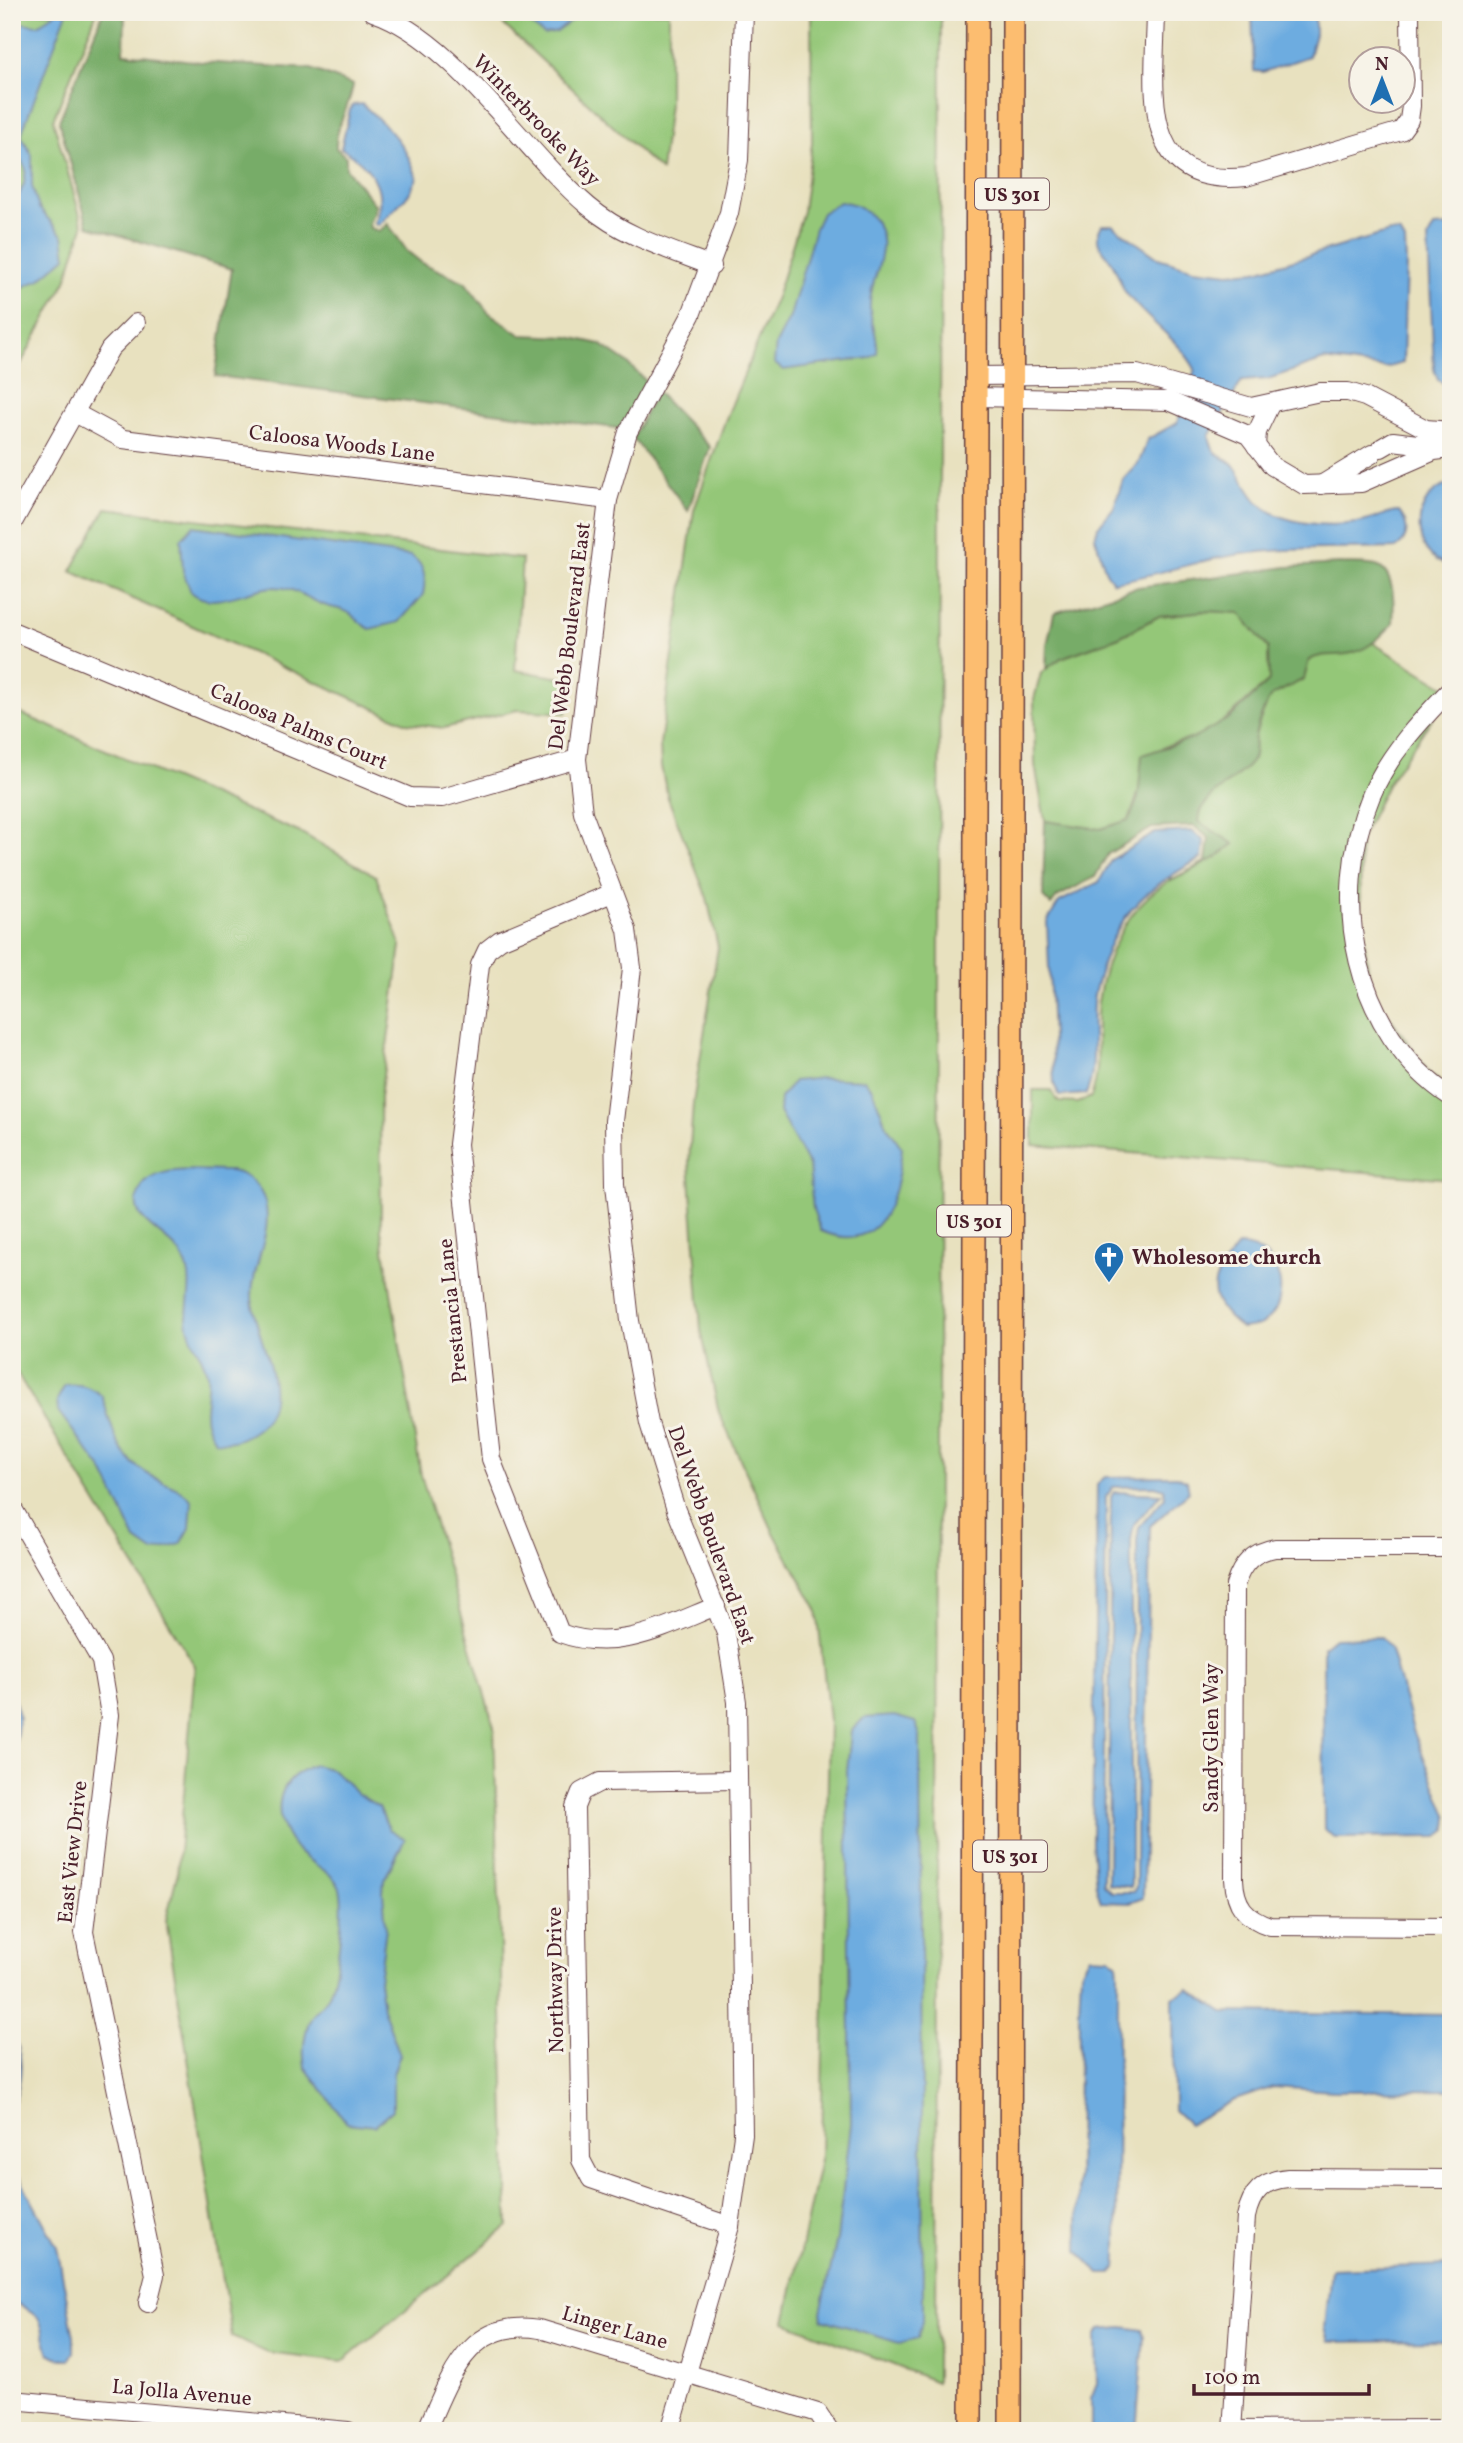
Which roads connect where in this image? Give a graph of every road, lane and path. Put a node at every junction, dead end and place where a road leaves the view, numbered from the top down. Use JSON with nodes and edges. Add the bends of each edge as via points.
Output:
{"nodes":[{"id":1,"x":744,"y":12,"type":"edge"},
{"id":2,"x":977,"y":12,"type":"edge"},
{"id":3,"x":1156,"y":12,"type":"edge"},
{"id":4,"x":1410,"y":12,"type":"edge"},
{"id":5,"x":385,"y":14,"type":"edge"},
{"id":6,"x":1011,"y":15,"type":"edge"},
{"id":7,"x":712,"y":266,"type":"junction"},
{"id":8,"x":136,"y":323,"type":"dead end"},
{"id":9,"x":1012,"y":375,"type":"junction"},
{"id":10,"x":976,"y":376,"type":"junction"},
{"id":11,"x":976,"y":397,"type":"junction"},
{"id":12,"x":1011,"y":398,"type":"junction"},
{"id":13,"x":1270,"y":405,"type":"junction"},
{"id":14,"x":77,"y":414,"type":"junction"},
{"id":15,"x":1451,"y":431,"type":"edge"},
{"id":16,"x":1256,"y":446,"type":"junction"},
{"id":17,"x":1451,"y":448,"type":"edge"},
{"id":18,"x":1321,"y":485,"type":"junction"},
{"id":19,"x":608,"y":500,"type":"junction"},
{"id":20,"x":12,"y":524,"type":"edge"},
{"id":21,"x":12,"y":631,"type":"edge"},
{"id":22,"x":1451,"y":689,"type":"edge"},
{"id":23,"x":577,"y":759,"type":"junction"},
{"id":24,"x":612,"y":893,"type":"junction"},
{"id":25,"x":1451,"y":1097,"type":"edge"},
{"id":26,"x":12,"y":1507,"type":"edge"},
{"id":27,"x":1451,"y":1548,"type":"edge"},
{"id":28,"x":716,"y":1606,"type":"junction"},
{"id":29,"x":738,"y":1780,"type":"junction"},
{"id":30,"x":1451,"y":1927,"type":"edge"},
{"id":31,"x":972,"y":2157,"type":"junction"},
{"id":32,"x":1010,"y":2158,"type":"junction"},
{"id":33,"x":1451,"y":2179,"type":"edge"},
{"id":34,"x":730,"y":2226,"type":"junction"},
{"id":35,"x":148,"y":2303,"type":"dead end"},
{"id":36,"x":685,"y":2371,"type":"junction"},
{"id":37,"x":12,"y":2400,"type":"edge"},
{"id":38,"x":256,"y":2426,"type":"edge"},
{"id":39,"x":1451,"y":2429,"type":"edge"},
{"id":40,"x":1232,"y":2430,"type":"edge"},
{"id":41,"x":348,"y":2431,"type":"edge"},
{"id":42,"x":426,"y":2431,"type":"edge"},
{"id":43,"x":670,"y":2431,"type":"edge"},
{"id":44,"x":830,"y":2431,"type":"edge"},
{"id":45,"x":971,"y":2431,"type":"edge"},
{"id":46,"x":1010,"y":2431,"type":"edge"}],
"edges":[{"from":1,"to":7,"type":"street","name":"Del Webb Boulevard East","via":[[739,160]]},
{"from":2,"to":10,"type":"main road","name":"US 301","number":"US 301"},
{"from":3,"to":4,"type":"street","via":[[1158,133],[1169,152],[1185,166],[1225,180],[1401,131],[1411,106]]},
{"from":5,"to":7,"type":"street","name":"Winterbrooke Way","via":[[437,48],[590,209],[638,237]]},
{"from":6,"to":9,"type":"main road","number":"US 301"},
{"from":7,"to":19,"type":"street","name":"Del Webb Boulevard East","via":[[628,432]]},
{"from":8,"to":14,"type":"street","via":[[110,349]]},
{"from":9,"to":10,"type":"street"},
{"from":9,"to":12,"type":"main road","number":"US 301"},
{"from":9,"to":13,"type":"street","via":[[1137,374],[1232,404]]},
{"from":10,"to":11,"type":"main road","name":"US 301","number":"US 301"},
{"from":11,"to":12,"type":"street"},
{"from":11,"to":31,"type":"main road","name":"US 301","number":"US 301"},
{"from":12,"to":16,"type":"street","via":[[1169,401],[1226,423],[1248,435]]},
{"from":12,"to":32,"type":"main road","number":"US 301"},
{"from":13,"to":15,"type":"street","via":[[1320,392],[1348,392],[1426,429]]},
{"from":13,"to":16,"type":"street","via":[[1257,432]]},
{"from":14,"to":19,"type":"street","name":"Caloosa Woods Lane","via":[[123,439]]},
{"from":14,"to":20,"type":"street"},
{"from":16,"to":18,"type":"street","via":[[1289,478],[1304,485]]},
{"from":17,"to":18,"type":"street","via":[[1361,483]]},
{"from":17,"to":18,"type":"street","via":[[1393,441]]},
{"from":19,"to":23,"type":"street","name":"Del Webb Boulevard East"},
{"from":21,"to":23,"type":"street","name":"Caloosa Palms Court","via":[[410,797],[442,798]]},
{"from":22,"to":25,"type":"street","via":[[1417,725],[1371,795],[1352,859],[1349,902],[1354,947],[1366,988],[1386,1029],[1409,1062]]},
{"from":23,"to":24,"type":"street","name":"Del Webb Boulevard East","via":[[583,813]]},
{"from":24,"to":28,"type":"street","name":"Del Webb Boulevard East","via":[[627,930],[632,968],[614,1121],[615,1184],[630,1321],[649,1423],[677,1510]]},
{"from":24,"to":28,"type":"street","name":"Prestancia Lane","via":[[500,940],[487,950],[480,965],[458,1144],[491,1459],[560,1633],[579,1640],[634,1639]]},
{"from":26,"to":35,"type":"street","name":"East View Drive","via":[[101,1661],[110,1715],[84,1932],[155,2275]]},
{"from":27,"to":30,"type":"street","name":"Sandy Glen Way","via":[[1275,1548],[1261,1550],[1240,1570],[1235,1586],[1234,1879],[1241,1909],[1270,1926]]},
{"from":28,"to":29,"type":"street","name":"Del Webb Boulevard East","via":[[731,1655],[737,1702]]},
{"from":29,"to":34,"type":"street","name":"Del Webb Boulevard East","via":[[743,2135]]},
{"from":29,"to":34,"type":"street","name":"Northway Drive","via":[[600,1782],[581,1792],[575,1807],[581,2160],[591,2179]]},
{"from":31,"to":32,"type":"main road"},
{"from":31,"to":45,"type":"main road","name":"US 301","number":"US 301"},
{"from":32,"to":46,"type":"main road","number":"US 301"},
{"from":33,"to":40,"type":"street","via":[[1288,2178],[1267,2182],[1254,2194],[1246,2217]]},
{"from":34,"to":36,"type":"street","name":"Del Webb Boulevard East"},
{"from":36,"to":42,"type":"street","name":"Linger Lane","via":[[540,2329],[502,2330],[461,2358]]},
{"from":36,"to":43,"type":"street","name":"Del Webb Boulevard East"},
{"from":36,"to":44,"type":"street","name":"Linger Lane","via":[[818,2413]]},
{"from":37,"to":38,"type":"street","name":"La Jolla Avenue"},
{"from":38,"to":41,"type":"street","name":"La Jolla Avenue"},
{"from":39,"to":40,"type":"street"}]}
